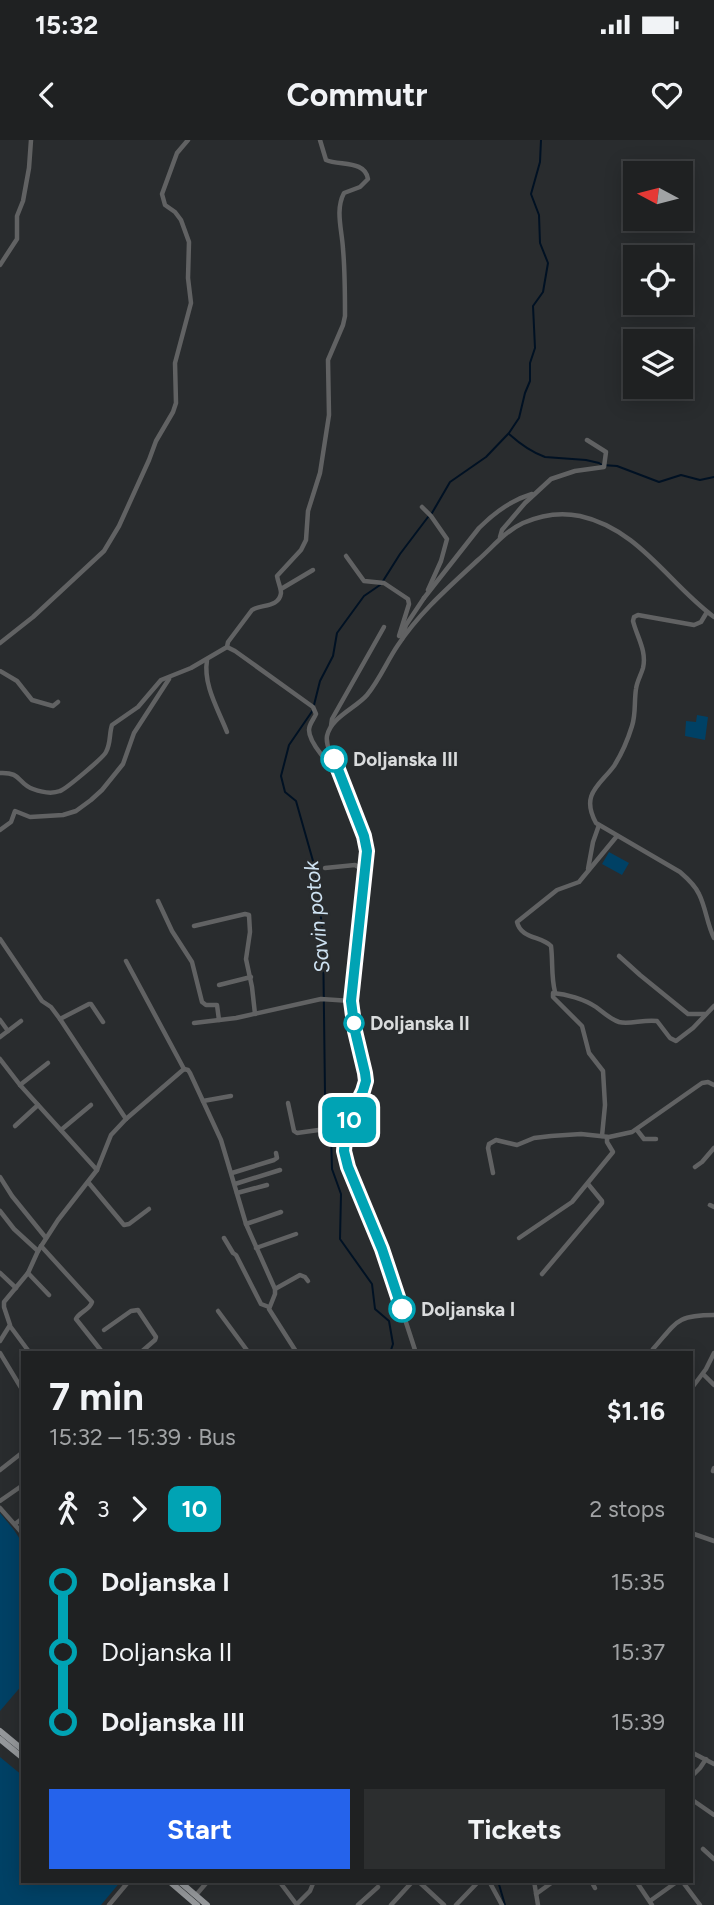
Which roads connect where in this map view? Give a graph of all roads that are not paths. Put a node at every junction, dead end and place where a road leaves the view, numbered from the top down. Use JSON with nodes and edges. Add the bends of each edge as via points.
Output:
{"nodes":[{"id":1,"x":31,"y":140,"type":"edge"},
{"id":2,"x":188,"y":140,"type":"edge"},
{"id":3,"x":320,"y":140,"type":"edge"},
{"id":4,"x":0,"y":265,"type":"edge"},
{"id":5,"x":586,"y":440,"type":"dead end"},
{"id":6,"x":532,"y":495,"type":"junction"},
{"id":7,"x":422,"y":508,"type":"dead end"},
{"id":8,"x":500,"y":538,"type":"junction"},
{"id":9,"x":346,"y":556,"type":"dead end"},
{"id":10,"x":313,"y":570,"type":"dead end"},
{"id":11,"x":281,"y":589,"type":"junction"},
{"id":12,"x":424,"y":598,"type":"junction"},
{"id":13,"x":707,"y":612,"type":"junction"},
{"id":14,"x":714,"y":617,"type":"edge"},
{"id":15,"x":384,"y":627,"type":"dead end"},
{"id":16,"x":400,"y":642,"type":"junction"},
{"id":17,"x":0,"y":643,"type":"edge"},
{"id":18,"x":227,"y":647,"type":"junction"},
{"id":19,"x":207,"y":659,"type":"junction"},
{"id":20,"x":0,"y":671,"type":"edge"},
{"id":21,"x":170,"y":677,"type":"junction"},
{"id":22,"x":58,"y":702,"type":"dead end"},
{"id":23,"x":331,"y":727,"type":"junction"},
{"id":24,"x":228,"y":732,"type":"dead end"},
{"id":25,"x":0,"y":773,"type":"edge"},
{"id":26,"x":341,"y":775,"type":"junction"},
{"id":27,"x":599,"y":825,"type":"junction"},
{"id":28,"x":0,"y":830,"type":"edge"},
{"id":29,"x":617,"y":836,"type":"junction"},
{"id":30,"x":325,"y":868,"type":"dead end"},
{"id":31,"x":588,"y":869,"type":"junction"},
{"id":32,"x":365,"y":871,"type":"junction"},
{"id":33,"x":158,"y":901,"type":"dead end"},
{"id":34,"x":194,"y":926,"type":"dead end"},
{"id":35,"x":0,"y":939,"type":"edge"},
{"id":36,"x":714,"y":939,"type":"edge"},
{"id":37,"x":619,"y":956,"type":"dead end"},
{"id":38,"x":126,"y":961,"type":"dead end"},
{"id":39,"x":251,"y":977,"type":"junction"},
{"id":40,"x":219,"y":985,"type":"dead end"},
{"id":41,"x":555,"y":992,"type":"junction"},
{"id":42,"x":351,"y":1001,"type":"junction"},
{"id":43,"x":714,"y":1006,"type":"edge"},
{"id":44,"x":255,"y":1014,"type":"junction"},
{"id":45,"x":706,"y":1014,"type":"junction"},
{"id":46,"x":60,"y":1019,"type":"junction"},
{"id":47,"x":0,"y":1020,"type":"edge"},
{"id":48,"x":219,"y":1020,"type":"junction"},
{"id":49,"x":21,"y":1021,"type":"dead end"},
{"id":50,"x":103,"y":1021,"type":"dead end"},
{"id":51,"x":194,"y":1023,"type":"dead end"},
{"id":52,"x":8,"y":1031,"type":"junction"},
{"id":53,"x":0,"y":1037,"type":"edge"},
{"id":54,"x":0,"y":1059,"type":"edge"},
{"id":55,"x":48,"y":1063,"type":"dead end"},
{"id":56,"x":184,"y":1069,"type":"junction"},
{"id":57,"x":20,"y":1085,"type":"junction"},
{"id":58,"x":714,"y":1085,"type":"edge"},
{"id":59,"x":231,"y":1096,"type":"dead end"},
{"id":60,"x":203,"y":1101,"type":"junction"},
{"id":61,"x":288,"y":1103,"type":"dead end"},
{"id":62,"x":38,"y":1105,"type":"junction"},
{"id":63,"x":91,"y":1105,"type":"dead end"},
{"id":64,"x":126,"y":1119,"type":"junction"},
{"id":65,"x":15,"y":1126,"type":"dead end"},
{"id":66,"x":346,"y":1126,"type":"junction"},
{"id":67,"x":61,"y":1130,"type":"junction"},
{"id":68,"x":637,"y":1130,"type":"junction"},
{"id":69,"x":604,"y":1136,"type":"junction"},
{"id":70,"x":656,"y":1139,"type":"dead end"},
{"id":71,"x":714,"y":1149,"type":"edge"},
{"id":72,"x":276,"y":1153,"type":"dead end"},
{"id":73,"x":695,"y":1167,"type":"dead end"},
{"id":74,"x":97,"y":1170,"type":"junction"},
{"id":75,"x":280,"y":1170,"type":"dead end"},
{"id":76,"x":232,"y":1173,"type":"junction"},
{"id":77,"x":493,"y":1173,"type":"dead end"},
{"id":78,"x":0,"y":1177,"type":"edge"},
{"id":79,"x":88,"y":1182,"type":"junction"},
{"id":80,"x":235,"y":1184,"type":"junction"},
{"id":81,"x":588,"y":1184,"type":"junction"},
{"id":82,"x":267,"y":1185,"type":"dead end"},
{"id":83,"x":237,"y":1193,"type":"junction"},
{"id":84,"x":149,"y":1209,"type":"dead end"},
{"id":85,"x":0,"y":1211,"type":"edge"},
{"id":86,"x":281,"y":1212,"type":"dead end"},
{"id":87,"x":246,"y":1224,"type":"junction"},
{"id":88,"x":296,"y":1234,"type":"dead end"},
{"id":89,"x":46,"y":1238,"type":"junction"},
{"id":90,"x":224,"y":1238,"type":"dead end"},
{"id":91,"x":519,"y":1238,"type":"dead end"},
{"id":92,"x":39,"y":1248,"type":"junction"},
{"id":93,"x":257,"y":1248,"type":"junction"},
{"id":94,"x":0,"y":1272,"type":"edge"},
{"id":95,"x":28,"y":1273,"type":"junction"},
{"id":96,"x":541,"y":1274,"type":"dead end"},
{"id":97,"x":307,"y":1281,"type":"dead end"},
{"id":98,"x":16,"y":1287,"type":"junction"},
{"id":99,"x":275,"y":1289,"type":"junction"},
{"id":100,"x":49,"y":1294,"type":"dead end"},
{"id":101,"x":269,"y":1307,"type":"junction"},
{"id":102,"x":218,"y":1311,"type":"dead end"},
{"id":103,"x":714,"y":1315,"type":"edge"},
{"id":104,"x":10,"y":1326,"type":"junction"},
{"id":105,"x":104,"y":1331,"type":"dead end"},
{"id":106,"x":1,"y":1339,"type":"edge"},
{"id":107,"x":653,"y":1349,"type":"dead end"},
{"id":108,"x":29,"y":1351,"type":"edge"},
{"id":109,"x":101,"y":1351,"type":"edge"},
{"id":110,"x":142,"y":1351,"type":"edge"},
{"id":111,"x":248,"y":1351,"type":"edge"},
{"id":112,"x":294,"y":1351,"type":"edge"},
{"id":113,"x":415,"y":1351,"type":"edge"},
{"id":114,"x":0,"y":1353,"type":"edge"},
{"id":115,"x":714,"y":1353,"type":"edge"},
{"id":116,"x":703,"y":1374,"type":"junction"},
{"id":117,"x":714,"y":1385,"type":"edge"},
{"id":118,"x":693,"y":1386,"type":"edge"},
{"id":119,"x":21,"y":1388,"type":"edge"},
{"id":120,"x":21,"y":1454,"type":"edge"},
{"id":121,"x":0,"y":1470,"type":"edge"},
{"id":122,"x":21,"y":1486,"type":"edge"},
{"id":123,"x":0,"y":1501,"type":"edge"},
{"id":124,"x":0,"y":1508,"type":"edge"},
{"id":125,"x":21,"y":1520,"type":"edge"},
{"id":126,"x":15,"y":1524,"type":"junction"},
{"id":127,"x":21,"y":1532,"type":"edge"},
{"id":128,"x":693,"y":1534,"type":"edge"},
{"id":129,"x":714,"y":1541,"type":"edge"},
{"id":130,"x":0,"y":1731,"type":"edge"},
{"id":131,"x":0,"y":1739,"type":"edge"},
{"id":132,"x":21,"y":1748,"type":"edge"},
{"id":133,"x":693,"y":1753,"type":"edge"},
{"id":134,"x":21,"y":1756,"type":"edge"},
{"id":135,"x":706,"y":1759,"type":"junction"},
{"id":136,"x":714,"y":1764,"type":"edge"},
{"id":137,"x":693,"y":1775,"type":"edge"},
{"id":138,"x":693,"y":1802,"type":"edge"},
{"id":139,"x":714,"y":1815,"type":"edge"},
{"id":140,"x":703,"y":1849,"type":"dead end"},
{"id":141,"x":714,"y":1859,"type":"edge"},
{"id":142,"x":127,"y":1883,"type":"edge"},
{"id":143,"x":171,"y":1883,"type":"edge"},
{"id":144,"x":181,"y":1883,"type":"edge"},
{"id":145,"x":206,"y":1883,"type":"edge"},
{"id":146,"x":280,"y":1883,"type":"edge"},
{"id":147,"x":313,"y":1883,"type":"edge"},
{"id":148,"x":411,"y":1883,"type":"edge"},
{"id":149,"x":420,"y":1883,"type":"edge"},
{"id":150,"x":477,"y":1883,"type":"edge"},
{"id":151,"x":490,"y":1883,"type":"edge"},
{"id":152,"x":534,"y":1883,"type":"edge"},
{"id":153,"x":551,"y":1883,"type":"edge"},
{"id":154,"x":591,"y":1883,"type":"edge"},
{"id":155,"x":637,"y":1883,"type":"edge"},
{"id":156,"x":677,"y":1883,"type":"edge"},
{"id":157,"x":682,"y":1883,"type":"edge"},
{"id":158,"x":378,"y":1887,"type":"dead end"},
{"id":159,"x":595,"y":1888,"type":"dead end"},
{"id":160,"x":536,"y":1894,"type":"junction"},
{"id":161,"x":196,"y":1895,"type":"junction"},
{"id":162,"x":651,"y":1903,"type":"edge"},
{"id":163,"x":110,"y":1905,"type":"edge"},
{"id":164,"x":197,"y":1905,"type":"edge"},
{"id":165,"x":207,"y":1905,"type":"edge"},
{"id":166,"x":297,"y":1905,"type":"edge"},
{"id":167,"x":358,"y":1905,"type":"edge"},
{"id":168,"x":391,"y":1905,"type":"edge"},
{"id":169,"x":444,"y":1905,"type":"edge"},
{"id":170,"x":456,"y":1905,"type":"edge"},
{"id":171,"x":502,"y":1905,"type":"edge"},
{"id":172,"x":538,"y":1905,"type":"edge"},
{"id":173,"x":700,"y":1905,"type":"edge"}],
"edges":[{"from":1,"to":4,"type":"street","via":[[17,216],[18,239]]},
{"from":2,"to":17,"type":"street","via":[[177,153],[162,194],[165,205],[181,220],[189,242],[191,303],[175,363],[173,412],[104,551]]},
{"from":3,"to":11,"type":"street","via":[[326,160],[363,169],[368,179],[344,193],[340,203],[345,316],[328,360],[329,415],[306,540],[277,576]]},
{"from":5,"to":6,"type":"street","via":[[606,452],[603,469],[551,479]]},
{"from":6,"to":8,"type":"street"},
{"from":6,"to":12,"type":"street","via":[[488,519]]},
{"from":7,"to":12,"type":"street","via":[[447,539]]},
{"from":8,"to":13,"type":"street","via":[[525,522],[547,516],[587,518],[635,543]]},
{"from":8,"to":16,"type":"street","via":[[429,606]]},
{"from":9,"to":16,"type":"street","via":[[364,581],[382,583],[409,600]]},
{"from":10,"to":11,"type":"street"},
{"from":11,"to":18,"type":"street","via":[[275,604],[252,610]]},
{"from":12,"to":16,"type":"street"},
{"from":13,"to":14,"type":"street"},
{"from":13,"to":27,"type":"street","via":[[694,625],[634,617],[643,648],[643,670],[631,728],[613,767],[596,785],[590,804]]},
{"from":15,"to":23,"type":"street"},
{"from":16,"to":23,"type":"street","via":[[366,695]]},
{"from":18,"to":19,"type":"street"},
{"from":18,"to":26,"type":"street","via":[[314,708],[310,736]]},
{"from":19,"to":21,"type":"street"},
{"from":19,"to":24,"type":"street","via":[[206,676]]},
{"from":20,"to":22,"type":"street","via":[[17,681],[32,700],[53,706]]},
{"from":21,"to":25,"type":"street","via":[[112,725],[104,755],[64,789],[35,790],[14,774]]},
{"from":21,"to":28,"type":"street","via":[[134,733],[123,764],[97,795],[63,815],[30,817],[15,811],[11,822]]},
{"from":23,"to":26,"type":"street","via":[[327,742]]},
{"from":26,"to":32,"type":"street","via":[[366,844]]},
{"from":27,"to":29,"type":"street"},
{"from":27,"to":31,"type":"street"},
{"from":29,"to":31,"type":"street"},
{"from":29,"to":36,"type":"street","via":[[690,881],[699,892]]},
{"from":30,"to":32,"type":"street","via":[[355,865]]},
{"from":31,"to":41,"type":"street","via":[[579,882],[557,890],[517,922],[523,932],[551,946]]},
{"from":32,"to":42,"type":"street"},
{"from":33,"to":48,"type":"street","via":[[192,962],[202,1002],[218,1005]]},
{"from":34,"to":39,"type":"street","via":[[248,914],[251,928],[246,959]]},
{"from":35,"to":46,"type":"street"},
{"from":37,"to":45,"type":"street","via":[[688,1014]]},
{"from":38,"to":56,"type":"street"},
{"from":39,"to":40,"type":"street"},
{"from":39,"to":44,"type":"street"},
{"from":41,"to":45,"type":"street","via":[[590,1004],[622,1023],[657,1021],[676,1041]]},
{"from":41,"to":69,"type":"street","via":[[553,997],[582,1026],[589,1054],[603,1071]]},
{"from":42,"to":44,"type":"street","via":[[321,999]]},
{"from":42,"to":66,"type":"street","via":[[366,1081]]},
{"from":43,"to":45,"type":"street"},
{"from":44,"to":48,"type":"street"},
{"from":46,"to":50,"type":"street","via":[[91,1004]]},
{"from":46,"to":64,"type":"street"},
{"from":47,"to":52,"type":"street"},
{"from":48,"to":51,"type":"street"},
{"from":49,"to":52,"type":"street"},
{"from":52,"to":53,"type":"street"},
{"from":54,"to":57,"type":"street"},
{"from":55,"to":57,"type":"street"},
{"from":56,"to":60,"type":"street","via":[[190,1071]]},
{"from":56,"to":64,"type":"street"},
{"from":57,"to":62,"type":"street"},
{"from":58,"to":68,"type":"street","via":[[702,1083]]},
{"from":59,"to":60,"type":"street"},
{"from":60,"to":76,"type":"street"},
{"from":61,"to":66,"type":"street","via":[[296,1133]]},
{"from":62,"to":65,"type":"street"},
{"from":62,"to":67,"type":"street"},
{"from":63,"to":67,"type":"street"},
{"from":64,"to":74,"type":"street","via":[[108,1138]]},
{"from":66,"to":113,"type":"street","via":[[346,1161],[382,1249]]},
{"from":67,"to":74,"type":"street"},
{"from":68,"to":69,"type":"street"},
{"from":68,"to":70,"type":"street","via":[[644,1139]]},
{"from":69,"to":77,"type":"street","via":[[551,1136],[517,1145],[496,1140],[488,1145]]},
{"from":69,"to":81,"type":"street","via":[[613,1152]]},
{"from":71,"to":73,"type":"street"},
{"from":72,"to":76,"type":"street","via":[[274,1160]]},
{"from":74,"to":79,"type":"street"},
{"from":75,"to":80,"type":"street"},
{"from":76,"to":80,"type":"street"},
{"from":78,"to":89,"type":"street"},
{"from":79,"to":84,"type":"street","via":[[124,1225]]},
{"from":79,"to":89,"type":"street"},
{"from":80,"to":83,"type":"street"},
{"from":81,"to":91,"type":"street","via":[[572,1202]]},
{"from":81,"to":96,"type":"street","via":[[602,1203]]},
{"from":82,"to":83,"type":"street"},
{"from":83,"to":87,"type":"street"},
{"from":85,"to":92,"type":"street"},
{"from":86,"to":87,"type":"street"},
{"from":87,"to":93,"type":"street"},
{"from":88,"to":93,"type":"street"},
{"from":89,"to":92,"type":"street"},
{"from":90,"to":101,"type":"street","via":[[261,1304]]},
{"from":92,"to":95,"type":"street"},
{"from":92,"to":109,"type":"street","via":[[92,1302],[76,1320]]},
{"from":93,"to":99,"type":"street"},
{"from":94,"to":98,"type":"street"},
{"from":95,"to":98,"type":"street"},
{"from":95,"to":100,"type":"street"},
{"from":97,"to":99,"type":"street","via":[[300,1275]]},
{"from":98,"to":104,"type":"street","via":[[4,1305]]},
{"from":99,"to":101,"type":"street"},
{"from":101,"to":112,"type":"street"},
{"from":102,"to":111,"type":"street"},
{"from":103,"to":107,"type":"street","via":[[680,1320]]},
{"from":104,"to":106,"type":"street"},
{"from":104,"to":108,"type":"street"},
{"from":105,"to":110,"type":"street","via":[[138,1310],[156,1337]]},
{"from":114,"to":119,"type":"street"},
{"from":115,"to":116,"type":"street"},
{"from":116,"to":117,"type":"street"},
{"from":116,"to":118,"type":"street"},
{"from":120,"to":121,"type":"street"},
{"from":122,"to":123,"type":"street"},
{"from":124,"to":126,"type":"street"},
{"from":125,"to":126,"type":"street"},
{"from":126,"to":127,"type":"street"},
{"from":128,"to":129,"type":"street"},
{"from":130,"to":132,"type":"main road"},
{"from":131,"to":134,"type":"main road"},
{"from":133,"to":135,"type":"street"},
{"from":135,"to":136,"type":"street"},
{"from":135,"to":137,"type":"street"},
{"from":138,"to":139,"type":"street"},
{"from":140,"to":141,"type":"street"},
{"from":142,"to":163,"type":"street"},
{"from":143,"to":164,"type":"main road"},
{"from":144,"to":161,"type":"main road"},
{"from":145,"to":161,"type":"street"},
{"from":146,"to":166,"type":"street"},
{"from":147,"to":166,"type":"street"},
{"from":148,"to":168,"type":"street"},
{"from":149,"to":169,"type":"street"},
{"from":150,"to":170,"type":"street"},
{"from":151,"to":171,"type":"street"},
{"from":152,"to":160,"type":"street"},
{"from":153,"to":160,"type":"street"},
{"from":154,"to":159,"type":"street"},
{"from":155,"to":162,"type":"street"},
{"from":156,"to":162,"type":"street"},
{"from":157,"to":173,"type":"street"},
{"from":158,"to":167,"type":"street"},
{"from":160,"to":172,"type":"street"},
{"from":161,"to":165,"type":"main road"}]}
